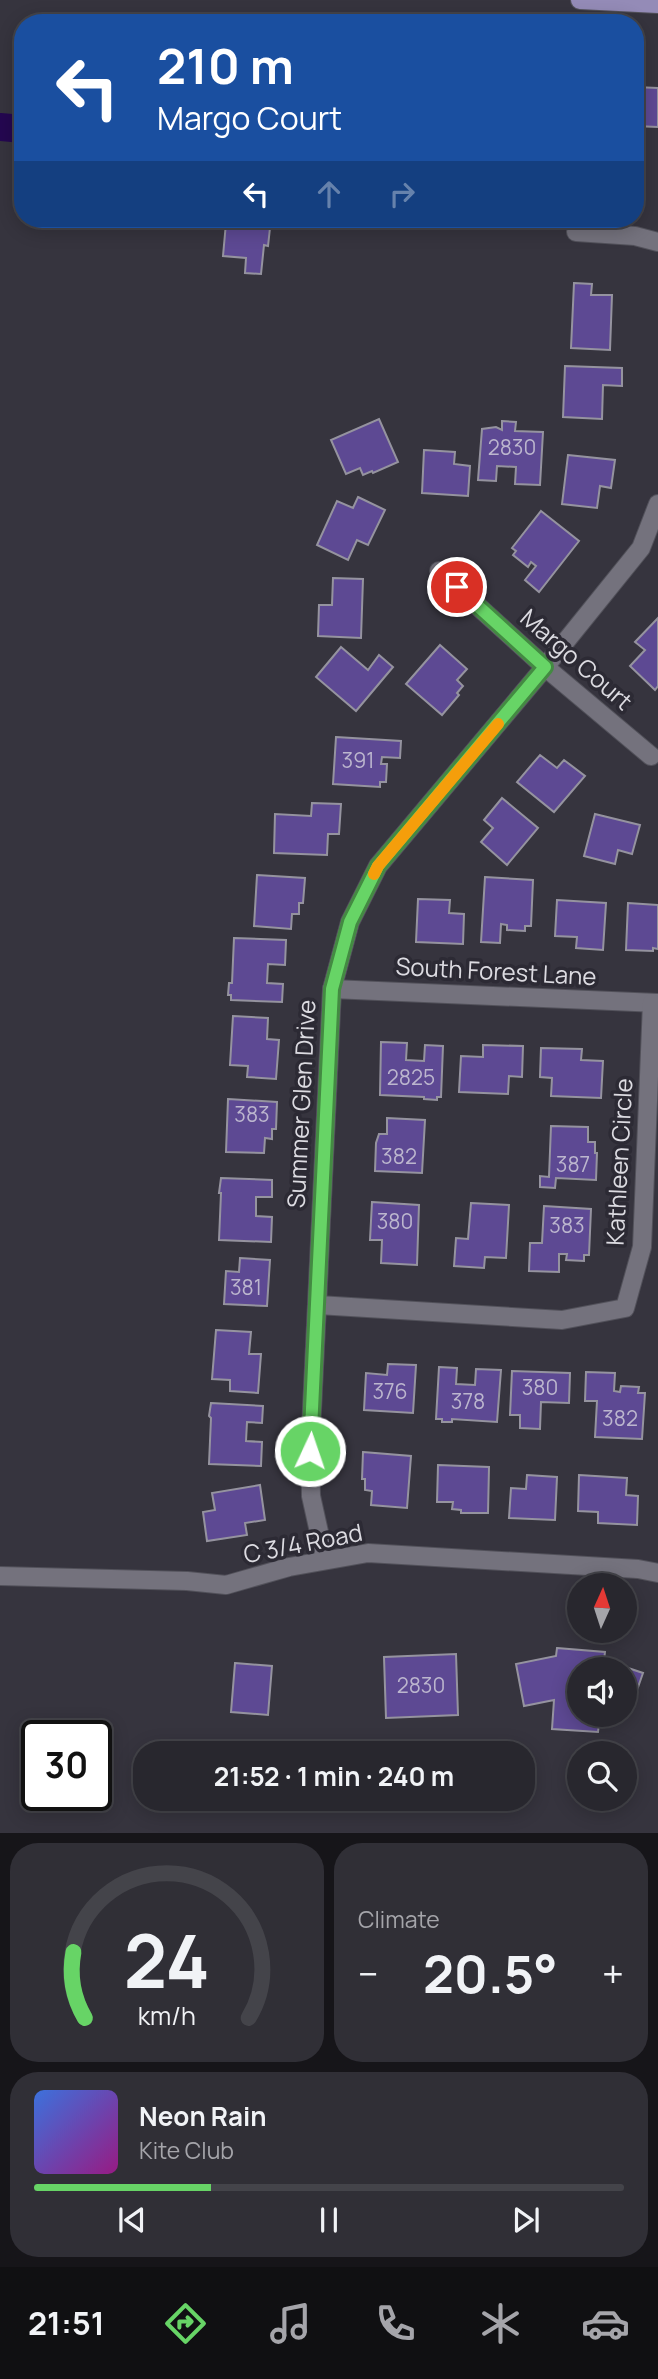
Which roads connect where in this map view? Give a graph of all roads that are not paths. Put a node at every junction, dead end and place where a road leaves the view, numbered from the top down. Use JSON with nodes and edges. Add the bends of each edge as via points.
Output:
{"nodes":[{"id":1,"x":580,"y":0,"type":"edge"},
{"id":2,"x":658,"y":5,"type":"edge"},
{"id":3,"x":576,"y":232,"type":"dead end"},
{"id":4,"x":658,"y":242,"type":"edge"},
{"id":5,"x":658,"y":504,"type":"edge"},
{"id":6,"x":439,"y":571,"type":"dead end"},
{"id":7,"x":545,"y":667,"type":"junction"},
{"id":8,"x":651,"y":756,"type":"dead end"},
{"id":9,"x":332,"y":989,"type":"junction"},
{"id":10,"x":655,"y":1003,"type":"edge"},
{"id":11,"x":318,"y":1305,"type":"junction"},
{"id":12,"x":326,"y":1559,"type":"junction"},
{"id":13,"x":658,"y":1573,"type":"edge"},
{"id":14,"x":0,"y":1576,"type":"edge"}],
"edges":[{"from":1,"to":2,"type":"main road"},
{"from":3,"to":4,"type":"street"},
{"from":5,"to":7,"type":"street","name":"Summer Glen Drive","via":[[641,548]]},
{"from":6,"to":7,"type":"street","name":"Margo Court"},
{"from":7,"to":8,"type":"street","name":"Margo Court"},
{"from":7,"to":9,"type":"street","name":"Summer Glen Drive","via":[[378,866],[350,922]]},
{"from":9,"to":10,"type":"street","name":"South Forest Lane"},
{"from":9,"to":11,"type":"street","name":"Summer Glen Drive"},
{"from":10,"to":11,"type":"street","name":"Kathleen Circle","via":[[642,1247],[625,1308],[562,1320]]},
{"from":11,"to":12,"type":"street","name":"Summer Glen Drive","via":[[310,1473]]},
{"from":12,"to":13,"type":"street","name":"C 3/4 Road","via":[[368,1553]]},
{"from":12,"to":14,"type":"street","name":"C 3/4 Road","via":[[226,1585]]}]}
